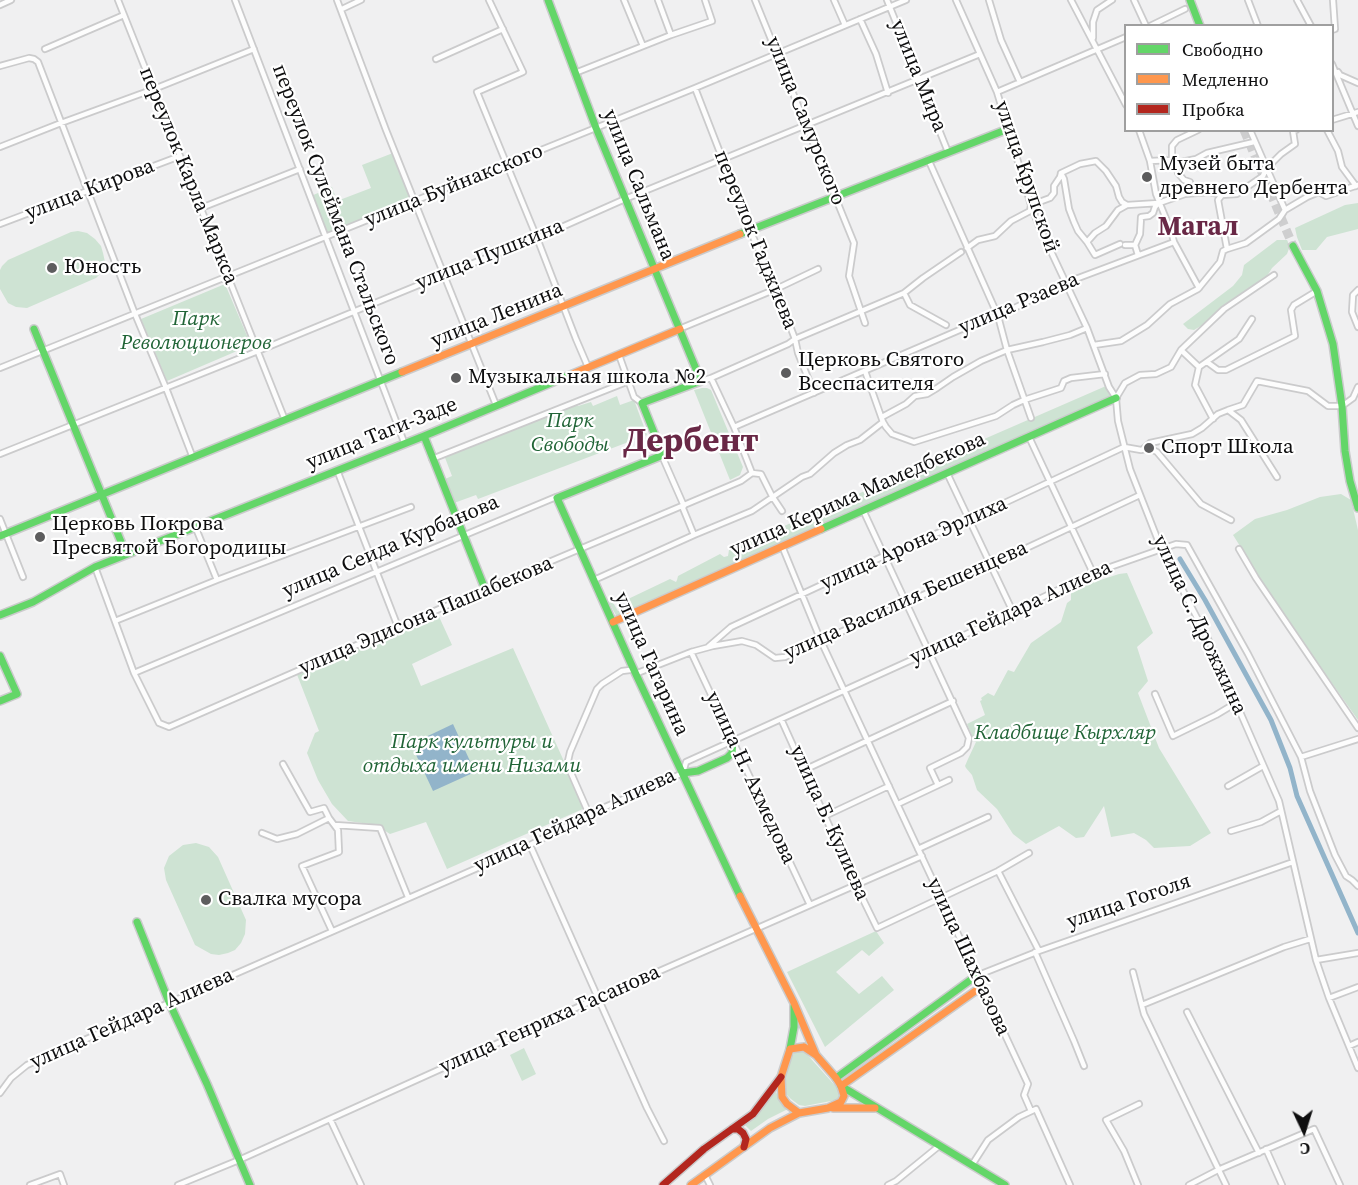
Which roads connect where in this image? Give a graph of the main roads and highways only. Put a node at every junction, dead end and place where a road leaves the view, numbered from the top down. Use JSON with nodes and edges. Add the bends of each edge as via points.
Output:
{"nodes":[{"id":1,"x":548,"y":0,"type":"edge"},
{"id":2,"x":1190,"y":0,"type":"edge"},
{"id":3,"x":1199,"y":24,"type":"edge"},
{"id":4,"x":1008,"y":129,"type":"road end"},
{"id":5,"x":1293,"y":246,"type":"tunnel mouth"},
{"id":6,"x":654,"y":269,"type":"junction"},
{"id":7,"x":682,"y":328,"type":"junction"},
{"id":8,"x":34,"y":329,"type":"dead end"},
{"id":9,"x":1116,"y":398,"type":"road end"},
{"id":10,"x":423,"y":436,"type":"junction"},
{"id":11,"x":662,"y":455,"type":"junction"},
{"id":12,"x":103,"y":494,"type":"junction"},
{"id":13,"x":556,"y":497,"type":"joint"},
{"id":14,"x":1358,"y":508,"type":"edge"},
{"id":15,"x":3,"y":535,"type":"edge"},
{"id":16,"x":580,"y":549,"type":"junction"},
{"id":17,"x":126,"y":554,"type":"junction"},
{"id":18,"x":594,"y":579,"type":"junction"},
{"id":19,"x":485,"y":589,"type":"road end"},
{"id":20,"x":0,"y":615,"type":"edge"},
{"id":21,"x":613,"y":622,"type":"junction"},
{"id":22,"x":0,"y":656,"type":"edge"},
{"id":23,"x":3,"y":669,"type":"edge"},
{"id":24,"x":634,"y":671,"type":"junction"},
{"id":25,"x":0,"y":702,"type":"edge"},
{"id":26,"x":733,"y":741,"type":"road end"},
{"id":27,"x":682,"y":773,"type":"junction"},
{"id":28,"x":137,"y":922,"type":"dead end"},
{"id":29,"x":755,"y":928,"type":"junction"},
{"id":30,"x":976,"y":976,"type":"road end"},
{"id":31,"x":981,"y":987,"type":"road end"},
{"id":32,"x":790,"y":1049,"type":"junction"},
{"id":33,"x":816,"y":1054,"type":"junction"},
{"id":34,"x":782,"y":1077,"type":"junction"},
{"id":35,"x":836,"y":1078,"type":"junction"},
{"id":36,"x":841,"y":1086,"type":"junction"},
{"id":37,"x":828,"y":1108,"type":"junction"},
{"id":38,"x":882,"y":1110,"type":"junction"},
{"id":39,"x":799,"y":1113,"type":"junction"},
{"id":40,"x":732,"y":1129,"type":"junction"},
{"id":41,"x":744,"y":1147,"type":"junction"},
{"id":42,"x":669,"y":1182,"type":"edge"},
{"id":43,"x":250,"y":1185,"type":"edge"},
{"id":44,"x":663,"y":1185,"type":"edge"},
{"id":45,"x":691,"y":1185,"type":"edge"},
{"id":46,"x":1005,"y":1185,"type":"edge"}],
"edges":[{"from":1,"to":6,"type":"main road","name":"улица Сальмана"},
{"from":2,"to":3,"type":"main road"},
{"from":4,"to":6,"type":"main road","name":"улица Ленина"},
{"from":5,"to":14,"type":"main road","via":[[1317,291],[1333,344],[1345,451]]},
{"from":6,"to":7,"type":"main road","name":"улица Сальмана"},
{"from":6,"to":12,"type":"main road","name":"улица Ленина"},
{"from":7,"to":10,"type":"main road","name":"улица Таги-Заде"},
{"from":7,"to":11,"type":"main road","name":"улица Сальмана","via":[[701,381],[642,403]]},
{"from":8,"to":12,"type":"main road"},
{"from":9,"to":21,"type":"main road","name":"улица Керима Мамедбекова"},
{"from":10,"to":17,"type":"main road","name":"улица Таги-Заде"},
{"from":10,"to":19,"type":"main road"},
{"from":11,"to":13,"type":"main road","name":"улица Сеида Курбанова"},
{"from":11,"to":16,"type":"main road","name":"улица Гагарина","via":[[557,498]]},
{"from":12,"to":15,"type":"main road","name":"улица Ленина"},
{"from":12,"to":17,"type":"main road"},
{"from":13,"to":16,"type":"main road","name":"улица Гагарина"},
{"from":16,"to":18,"type":"main road","name":"улица Гагарина"},
{"from":17,"to":20,"type":"main road","name":"улица Таги-Заде"},
{"from":18,"to":21,"type":"main road","name":"улица Гагарина"},
{"from":18,"to":24,"type":"main road","name":"улица Гагарина"},
{"from":21,"to":24,"type":"main road","name":"улица Гагарина"},
{"from":22,"to":23,"type":"main road"},
{"from":23,"to":25,"type":"main road","via":[[17,694]]},
{"from":24,"to":27,"type":"main road","name":"улица Гагарина"},
{"from":26,"to":27,"type":"main road","via":[[732,753],[727,758],[698,771]]},
{"from":27,"to":29,"type":"main road","name":"улица Гагарина"},
{"from":28,"to":43,"type":"main road"},
{"from":29,"to":32,"type":"main road","name":"улица Гагарина","via":[[794,1003]]},
{"from":29,"to":33,"type":"main road","name":"улица Гагарина","via":[[794,1001]]},
{"from":30,"to":35,"type":"main road"},
{"from":31,"to":36,"type":"main road"},
{"from":32,"to":33,"type":"main road","via":[[804,1047]]},
{"from":32,"to":34,"type":"main road"},
{"from":33,"to":35,"type":"main road"},
{"from":34,"to":39,"type":"main road","via":[[782,1096]]},
{"from":34,"to":40,"type":"main road","via":[[753,1114]]},
{"from":35,"to":36,"type":"main road"},
{"from":36,"to":37,"type":"main road","via":[[841,1102]]},
{"from":36,"to":38,"type":"main road"},
{"from":37,"to":38,"type":"main road"},
{"from":37,"to":39,"type":"main road"},
{"from":38,"to":46,"type":"main road"},
{"from":39,"to":41,"type":"main road"},
{"from":40,"to":41,"type":"main road","via":[[743,1133]]},
{"from":40,"to":42,"type":"main road"},
{"from":41,"to":45,"type":"main road"},
{"from":42,"to":44,"type":"main road"}]}
